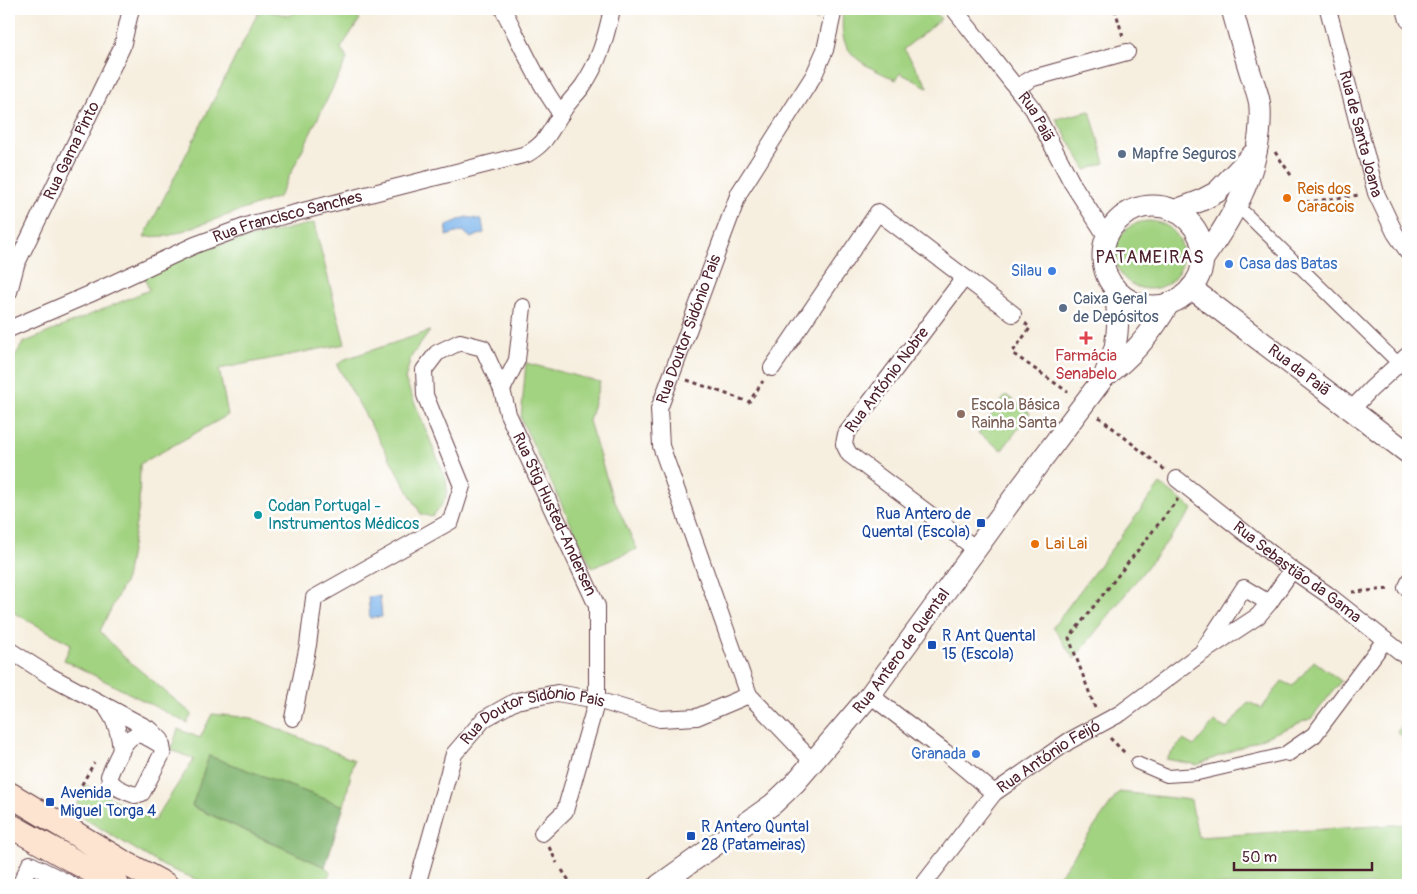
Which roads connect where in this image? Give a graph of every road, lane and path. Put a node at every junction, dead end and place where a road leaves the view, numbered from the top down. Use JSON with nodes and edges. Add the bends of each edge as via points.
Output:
{"nodes":[{"id":1,"x":131,"y":9,"type":"edge"},
{"id":2,"x":503,"y":9,"type":"edge"},
{"id":3,"x":612,"y":9,"type":"edge"},
{"id":4,"x":834,"y":9,"type":"edge"},
{"id":5,"x":954,"y":9,"type":"edge"},
{"id":6,"x":1115,"y":9,"type":"edge"},
{"id":7,"x":1232,"y":9,"type":"edge"},
{"id":8,"x":1328,"y":9,"type":"edge"},
{"id":9,"x":1405,"y":9,"type":"edge"},
{"id":10,"x":1408,"y":20,"type":"edge"},
{"id":11,"x":1127,"y":52,"type":"joint"},
{"id":12,"x":1016,"y":87,"type":"junction"},
{"id":13,"x":560,"y":114,"type":"junction"},
{"id":14,"x":1266,"y":149,"type":"junction"},
{"id":15,"x":1292,"y":178,"type":"dead end"},
{"id":16,"x":1376,"y":193,"type":"junction"},
{"id":17,"x":1306,"y":202,"type":"dead end"},
{"id":18,"x":1176,"y":210,"type":"junction"},
{"id":19,"x":1245,"y":213,"type":"dead end"},
{"id":20,"x":1106,"y":236,"type":"junction"},
{"id":21,"x":1408,"y":252,"type":"edge"},
{"id":22,"x":1203,"y":259,"type":"junction"},
{"id":23,"x":964,"y":278,"type":"junction"},
{"id":24,"x":1191,"y":288,"type":"junction"},
{"id":25,"x":1115,"y":289,"type":"junction"},
{"id":26,"x":9,"y":292,"type":"edge"},
{"id":27,"x":1169,"y":303,"type":"junction"},
{"id":28,"x":523,"y":307,"type":"dead end"},
{"id":29,"x":1013,"y":314,"type":"joint"},
{"id":30,"x":9,"y":329,"type":"edge"},
{"id":31,"x":1404,"y":359,"type":"edge"},
{"id":32,"x":772,"y":368,"type":"joint"},
{"id":33,"x":671,"y":374,"type":"junction"},
{"id":34,"x":1104,"y":377,"type":"junction"},
{"id":35,"x":502,"y":390,"type":"junction"},
{"id":36,"x":1071,"y":394,"type":"dead end"},
{"id":37,"x":1351,"y":410,"type":"junction"},
{"id":38,"x":1099,"y":417,"type":"dead end"},
{"id":39,"x":1408,"y":453,"type":"edge"},
{"id":40,"x":1182,"y":483,"type":"junction"},
{"id":41,"x":976,"y":549,"type":"junction"},
{"id":42,"x":1292,"y":570,"type":"junction"},
{"id":43,"x":1406,"y":584,"type":"edge"},
{"id":44,"x":1327,"y":594,"type":"junction"},
{"id":45,"x":1269,"y":603,"type":"junction"},
{"id":46,"x":1385,"y":640,"type":"junction"},
{"id":47,"x":9,"y":650,"type":"edge"},
{"id":48,"x":1200,"y":654,"type":"junction"},
{"id":49,"x":1408,"y":658,"type":"edge"},
{"id":50,"x":749,"y":695,"type":"junction"},
{"id":51,"x":870,"y":695,"type":"junction"},
{"id":52,"x":597,"y":700,"type":"junction"},
{"id":53,"x":103,"y":705,"type":"junction"},
{"id":54,"x":293,"y":718,"type":"dead end"},
{"id":55,"x":1101,"y":725,"type":"junction"},
{"id":56,"x":162,"y":746,"type":"junction"},
{"id":57,"x":121,"y":752,"type":"junction"},
{"id":58,"x":1288,"y":753,"type":"joint"},
{"id":59,"x":97,"y":758,"type":"dead end"},
{"id":60,"x":813,"y":762,"type":"junction"},
{"id":61,"x":1137,"y":764,"type":"joint"},
{"id":62,"x":61,"y":792,"type":"dead end"},
{"id":63,"x":994,"y":792,"type":"junction"},
{"id":64,"x":9,"y":794,"type":"edge"},
{"id":65,"x":9,"y":825,"type":"edge"},
{"id":66,"x":542,"y":833,"type":"dead end"},
{"id":67,"x":562,"y":870,"type":"dead end"},
{"id":68,"x":20,"y":885,"type":"edge"},
{"id":69,"x":72,"y":885,"type":"edge"},
{"id":70,"x":117,"y":885,"type":"edge"},
{"id":71,"x":166,"y":885,"type":"edge"},
{"id":72,"x":417,"y":885,"type":"edge"},
{"id":73,"x":572,"y":885,"type":"edge"},
{"id":74,"x":659,"y":885,"type":"edge"},
{"id":75,"x":923,"y":885,"type":"edge"}],
"edges":[{"from":1,"to":26,"type":"street","name":"Rua Gama Pinto","via":[[122,47],[16,265]]},
{"from":2,"to":13,"type":"street"},
{"from":3,"to":13,"type":"street","name":"Rua Francisco Sanches","via":[[596,62],[583,86]]},
{"from":4,"to":33,"type":"street","name":"Rua Doutor Sidónio Pais","via":[[825,50],[814,75],[738,193]]},
{"from":5,"to":12,"type":"street","name":"Rua Paiã"},
{"from":6,"to":11,"type":"path"},
{"from":7,"to":14,"type":"street","via":[[1260,106]]},
{"from":8,"to":16,"type":"street","name":"Rua de Santa Joana"},
{"from":9,"to":10,"type":"street"},
{"from":11,"to":12,"type":"street","via":[[1033,78]]},
{"from":12,"to":20,"type":"street","name":"Rua Paiã","via":[[1033,109],[1072,182]]},
{"from":13,"to":30,"type":"street","name":"Rua Francisco Sanches","via":[[543,143],[527,154],[252,224],[195,245]]},
{"from":14,"to":15,"type":"path"},
{"from":14,"to":18,"type":"street","via":[[1217,192]]},
{"from":14,"to":22,"type":"street","via":[[1252,168],[1236,208]]},
{"from":16,"to":17,"type":"path"},
{"from":16,"to":21,"type":"street","name":"Rua de Santa Joana"},
{"from":18,"to":20,"type":"street","via":[[1160,205],[1128,211]]},
{"from":18,"to":22,"type":"street","via":[[1197,230]]},
{"from":19,"to":31,"type":"street"},
{"from":20,"to":25,"type":"street","via":[[1103,264]]},
{"from":22,"to":24,"type":"street"},
{"from":23,"to":29,"type":"street"},
{"from":23,"to":32,"type":"street","via":[[878,212]]},
{"from":23,"to":41,"type":"street","name":"Rua António Nobre","via":[[846,434],[844,444],[849,454]]},
{"from":24,"to":27,"type":"street"},
{"from":24,"to":37,"type":"street","name":"Rua da Paiã"},
{"from":25,"to":27,"type":"street","via":[[1140,305]]},
{"from":25,"to":34,"type":"street","name":"Rua Antero de Quental","via":[[1117,332],[1115,348]]},
{"from":27,"to":34,"type":"street","name":"Rua Antero de Quental","via":[[1142,344]]},
{"from":28,"to":35,"type":"street","via":[[517,360]]},
{"from":29,"to":36,"type":"path","via":[[1030,328],[1012,353]]},
{"from":31,"to":37,"type":"street"},
{"from":32,"to":33,"type":"path","via":[[749,402]]},
{"from":33,"to":50,"type":"street","name":"Rua Doutor Sidónio Pais","via":[[659,410],[661,446]]},
{"from":34,"to":41,"type":"street","name":"Rua Antero de Quental"},
{"from":35,"to":52,"type":"street","name":"Rua Stig Husted-Andersen","via":[[508,414],[597,606]]},
{"from":35,"to":54,"type":"street","name":"Rua Stig Husted-Andersen","via":[[483,348],[460,342],[437,352],[424,370],[425,395],[462,486],[451,521],[314,598]]},
{"from":37,"to":39,"type":"street","name":"Rua da Paiã"},
{"from":38,"to":40,"type":"path"},
{"from":40,"to":42,"type":"street","name":"Rua Sebastião da Gama"},
{"from":40,"to":55,"type":"path","via":[[1069,638]]},
{"from":41,"to":51,"type":"street","name":"Rua Antero de Quental"},
{"from":42,"to":44,"type":"street","name":"Rua Sebastião da Gama"},
{"from":42,"to":45,"type":"street","name":"Rua António Feijó"},
{"from":43,"to":44,"type":"path"},
{"from":44,"to":46,"type":"street","name":"Rua Sebastião da Gama"},
{"from":45,"to":48,"type":"street","name":"Rua António Feijó","via":[[1258,616]]},
{"from":45,"to":48,"type":"street","name":"Rua António Feijó","via":[[1244,588]]},
{"from":46,"to":49,"type":"street","name":"Rua Sebastião da Gama"},
{"from":46,"to":58,"type":"street","via":[[1314,735]]},
{"from":47,"to":53,"type":"street"},
{"from":48,"to":55,"type":"street","name":"Rua António Feijó"},
{"from":50,"to":52,"type":"street","name":"Rua Doutor Sidónio Pais","via":[[696,717],[660,720]]},
{"from":50,"to":60,"type":"street","name":"Rua Doutor Sidónio Pais"},
{"from":51,"to":60,"type":"street","name":"Rua Antero de Quental"},
{"from":51,"to":63,"type":"street"},
{"from":52,"to":66,"type":"street","name":"Rua Stig Husted-Andersen","via":[[565,811]]},
{"from":52,"to":72,"type":"street","name":"Rua Doutor Sidónio Pais","via":[[558,693],[516,701],[484,719],[454,754]]},
{"from":53,"to":56,"type":"street","via":[[151,730],[162,740]]},
{"from":53,"to":57,"type":"street","via":[[117,724]]},
{"from":55,"to":61,"type":"path","via":[[1112,741]]},
{"from":55,"to":63,"type":"street","name":"Rua António Feijó","via":[[1069,740]]},
{"from":56,"to":57,"type":"street","via":[[140,734],[131,736]]},
{"from":56,"to":57,"type":"street","via":[[163,752],[138,795],[110,782],[109,776]]},
{"from":58,"to":61,"type":"street","via":[[1198,774],[1167,776]]},
{"from":59,"to":62,"type":"path","via":[[73,800]]},
{"from":60,"to":74,"type":"street","name":"Rua Antero de Quental","via":[[773,804]]},
{"from":63,"to":75,"type":"street","name":"Rua António Feijó"},
{"from":64,"to":71,"type":"main road"},
{"from":65,"to":70,"type":"main road"},
{"from":67,"to":73,"type":"path"},
{"from":68,"to":69,"type":"street","via":[[30,864]]}]}
